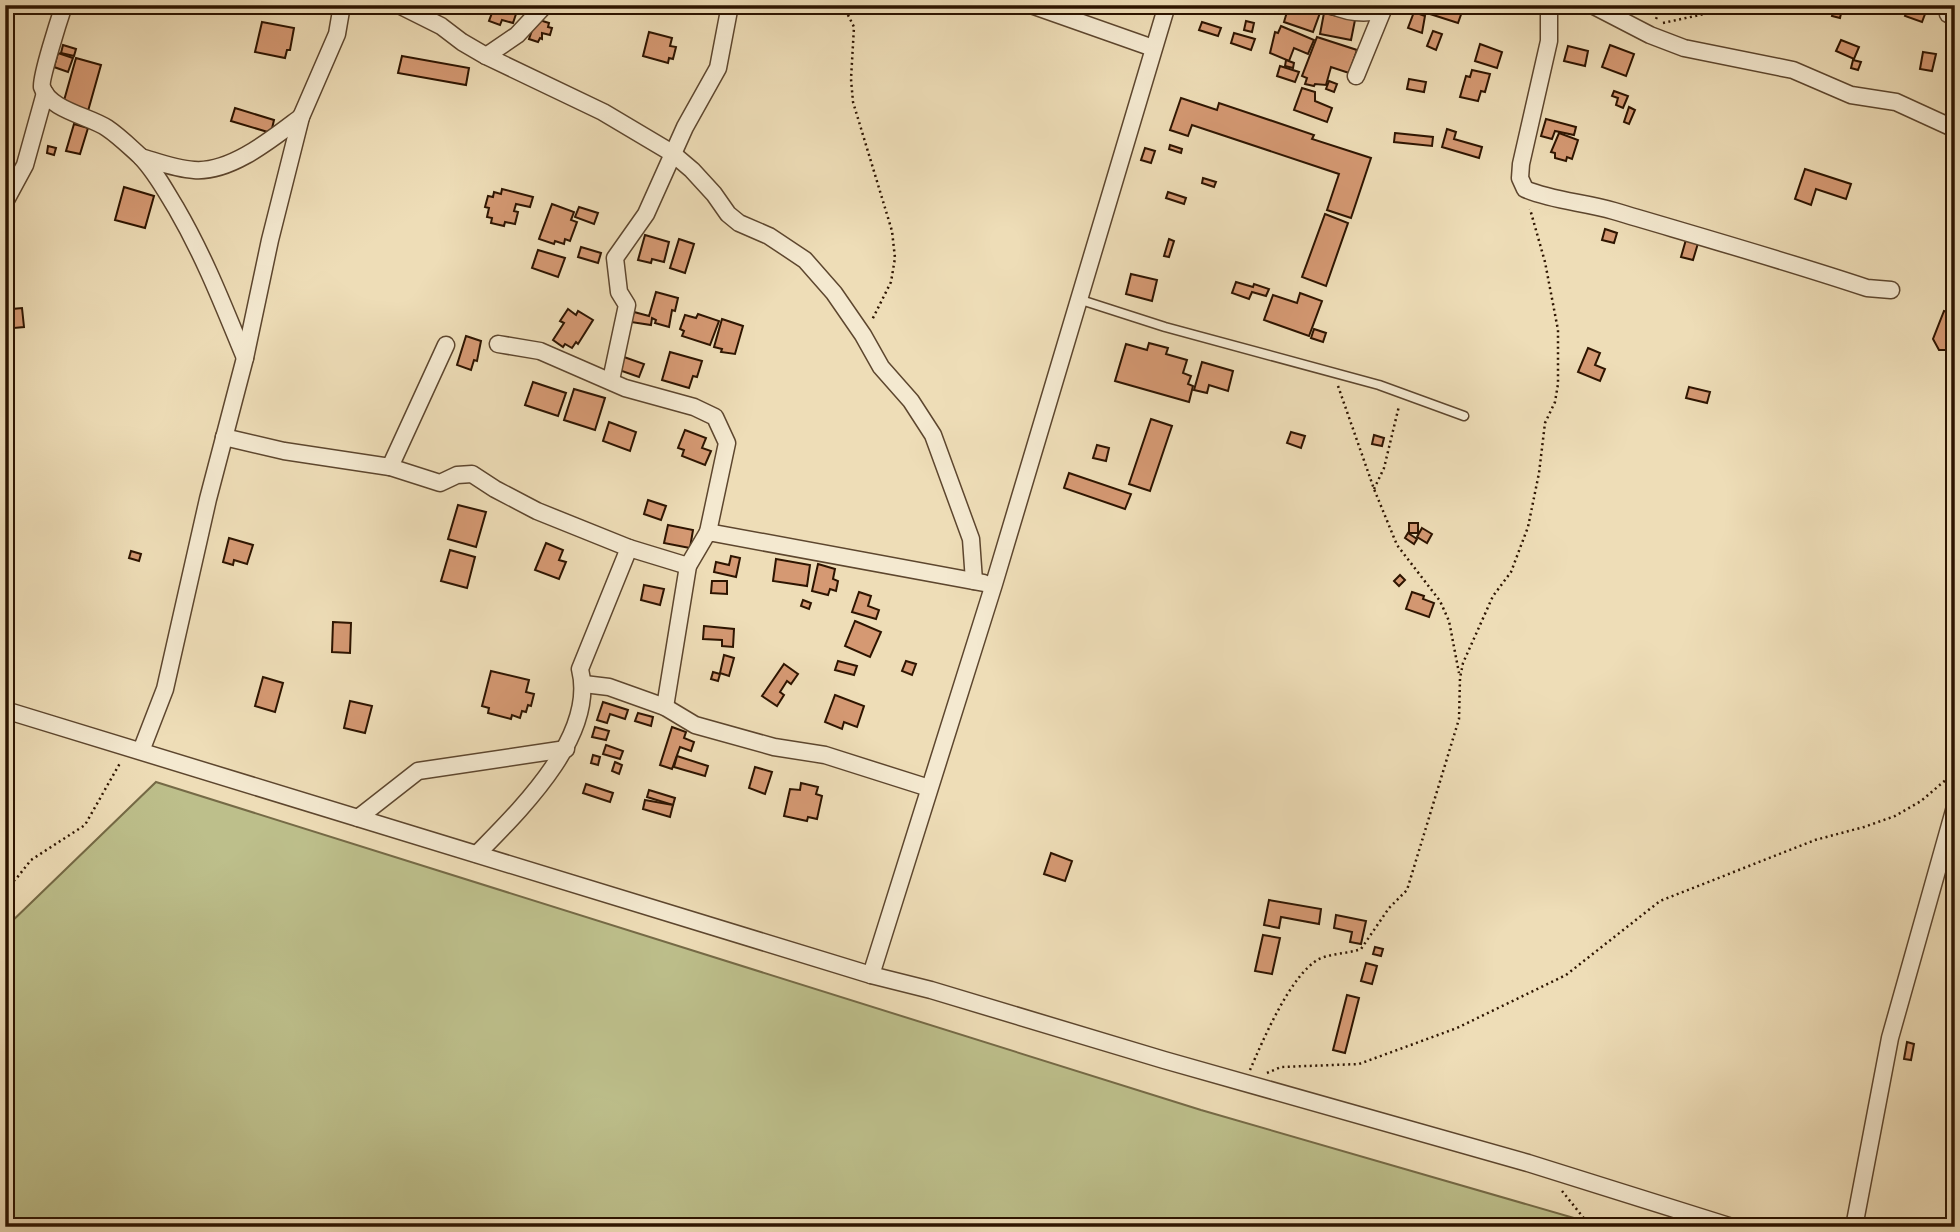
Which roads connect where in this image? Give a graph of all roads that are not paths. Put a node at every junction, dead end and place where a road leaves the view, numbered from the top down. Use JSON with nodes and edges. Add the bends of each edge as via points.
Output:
{"nodes":[{"id":1,"x":64,"y":5,"type":"edge"},
{"id":2,"x":342,"y":5,"type":"edge"},
{"id":3,"x":399,"y":5,"type":"edge"},
{"id":4,"x":545,"y":5,"type":"edge"},
{"id":5,"x":730,"y":5,"type":"edge"},
{"id":6,"x":1031,"y":5,"type":"edge"},
{"id":7,"x":1167,"y":5,"type":"edge"},
{"id":8,"x":1331,"y":5,"type":"edge"},
{"id":9,"x":1549,"y":5,"type":"edge"},
{"id":10,"x":1592,"y":5,"type":"edge"},
{"id":11,"x":1384,"y":8,"type":"edge"},
{"id":12,"x":1153,"y":48,"type":"junction"},
{"id":13,"x":486,"y":55,"type":"junction"},
{"id":14,"x":1356,"y":76,"type":"dead end"},
{"id":15,"x":45,"y":93,"type":"junction"},
{"id":16,"x":301,"y":117,"type":"junction"},
{"id":17,"x":1953,"y":126,"type":"edge"},
{"id":18,"x":672,"y":153,"type":"junction"},
{"id":19,"x":141,"y":157,"type":"junction"},
{"id":20,"x":5,"y":202,"type":"edge"},
{"id":21,"x":1891,"y":290,"type":"dead end"},
{"id":22,"x":1078,"y":299,"type":"junction"},
{"id":23,"x":498,"y":344,"type":"dead end"},
{"id":24,"x":446,"y":345,"type":"dead end"},
{"id":25,"x":245,"y":358,"type":"junction"},
{"id":26,"x":611,"y":380,"type":"junction"},
{"id":27,"x":1464,"y":416,"type":"dead end"},
{"id":28,"x":224,"y":437,"type":"junction"},
{"id":29,"x":390,"y":467,"type":"junction"},
{"id":30,"x":708,"y":532,"type":"junction"},
{"id":31,"x":629,"y":548,"type":"junction"},
{"id":32,"x":688,"y":566,"type":"junction"},
{"id":33,"x":974,"y":581,"type":"junction"},
{"id":34,"x":994,"y":584,"type":"junction"},
{"id":35,"x":584,"y":684,"type":"junction"},
{"id":36,"x":665,"y":707,"type":"junction"},
{"id":37,"x":5,"y":710,"type":"edge"},
{"id":38,"x":566,"y":748,"type":"junction"},
{"id":39,"x":134,"y":749,"type":"junction"},
{"id":40,"x":929,"y":788,"type":"junction"},
{"id":41,"x":1955,"y":807,"type":"edge"},
{"id":42,"x":358,"y":818,"type":"junction"},
{"id":43,"x":477,"y":854,"type":"junction"},
{"id":44,"x":871,"y":975,"type":"junction"},
{"id":45,"x":1732,"y":1227,"type":"edge"},
{"id":46,"x":1854,"y":1227,"type":"edge"}],
"edges":[{"from":1,"to":15,"type":"street","via":[[42,80]]},
{"from":2,"to":16,"type":"street","via":[[337,34]]},
{"from":3,"to":13,"type":"street"},
{"from":4,"to":13,"type":"street","via":[[517,34]]},
{"from":5,"to":18,"type":"street","via":[[718,68]]},
{"from":6,"to":12,"type":"street"},
{"from":7,"to":12,"type":"street"},
{"from":8,"to":11,"type":"street","via":[[1353,13]]},
{"from":9,"to":21,"type":"street","via":[[1549,41],[1521,164],[1525,189],[1697,234],[1867,288]]},
{"from":10,"to":17,"type":"street","via":[[1684,48],[1793,70],[1851,95],[1896,103]]},
{"from":11,"to":14,"type":"street"},
{"from":12,"to":22,"type":"street"},
{"from":13,"to":18,"type":"street","via":[[603,112]]},
{"from":15,"to":19,"type":"street","via":[[58,106],[109,129]]},
{"from":15,"to":20,"type":"street","via":[[25,164]]},
{"from":16,"to":19,"type":"street","via":[[220,167],[192,170]]},
{"from":16,"to":25,"type":"street"},
{"from":18,"to":26,"type":"street","via":[[649,208],[615,258],[619,292],[627,305]]},
{"from":18,"to":33,"type":"street","via":[[728,214],[805,260],[834,293],[881,367],[911,401],[933,435],[971,539]]},
{"from":19,"to":25,"type":"street","via":[[198,246]]},
{"from":22,"to":27,"type":"lane","via":[[1402,392]]},
{"from":22,"to":34,"type":"street"},
{"from":23,"to":26,"type":"street","via":[[541,351]]},
{"from":24,"to":29,"type":"street"},
{"from":25,"to":28,"type":"street"},
{"from":26,"to":30,"type":"street","via":[[715,416],[727,443]]},
{"from":28,"to":29,"type":"street"},
{"from":28,"to":39,"type":"street","via":[[165,689]]},
{"from":29,"to":31,"type":"street","via":[[440,483],[472,474],[537,511]]},
{"from":30,"to":32,"type":"street"},
{"from":30,"to":33,"type":"street"},
{"from":31,"to":32,"type":"street"},
{"from":31,"to":35,"type":"street","via":[[580,669]]},
{"from":32,"to":36,"type":"street"},
{"from":33,"to":34,"type":"street"},
{"from":34,"to":40,"type":"street"},
{"from":35,"to":36,"type":"street","via":[[609,687]]},
{"from":35,"to":38,"type":"street"},
{"from":36,"to":40,"type":"street","via":[[695,725],[774,747],[825,755]]},
{"from":37,"to":39,"type":"street"},
{"from":38,"to":42,"type":"street","via":[[418,771]]},
{"from":38,"to":43,"type":"street","via":[[524,807]]},
{"from":39,"to":42,"type":"street"},
{"from":40,"to":44,"type":"street"},
{"from":41,"to":46,"type":"street","via":[[1890,1038]]},
{"from":42,"to":43,"type":"street"},
{"from":43,"to":44,"type":"street"},
{"from":44,"to":45,"type":"street"}]}
